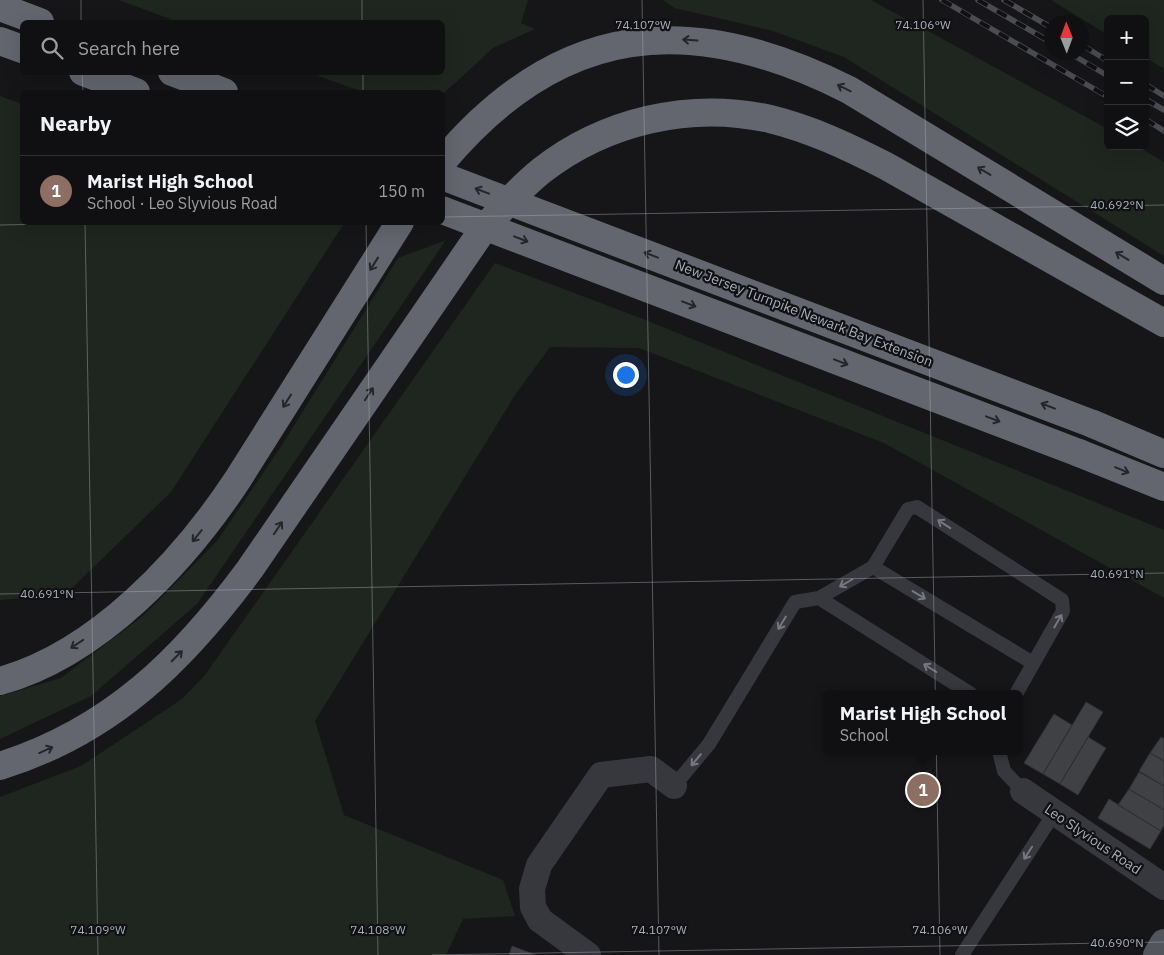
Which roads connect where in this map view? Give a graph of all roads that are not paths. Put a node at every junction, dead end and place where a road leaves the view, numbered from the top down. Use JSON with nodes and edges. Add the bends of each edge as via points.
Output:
{"nodes":[{"id":1,"x":0,"y":7,"type":"edge"},
{"id":2,"x":35,"y":20,"type":"edge"},
{"id":3,"x":0,"y":41,"type":"edge"},
{"id":4,"x":20,"y":48,"type":"edge"},
{"id":5,"x":92,"y":75,"type":"edge"},
{"id":6,"x":180,"y":75,"type":"edge"},
{"id":7,"x":131,"y":90,"type":"edge"},
{"id":8,"x":219,"y":90,"type":"edge"},
{"id":9,"x":445,"y":159,"type":"edge"},
{"id":10,"x":445,"y":177,"type":"edge"},
{"id":11,"x":445,"y":211,"type":"edge"},
{"id":12,"x":398,"y":225,"type":"edge"},
{"id":13,"x":1164,"y":281,"type":"edge"},
{"id":14,"x":1164,"y":323,"type":"edge"},
{"id":15,"x":1164,"y":454,"type":"edge"},
{"id":16,"x":1164,"y":487,"type":"edge"},
{"id":17,"x":873,"y":568,"type":"junction"},
{"id":18,"x":819,"y":598,"type":"junction"},
{"id":19,"x":1033,"y":663,"type":"junction"},
{"id":20,"x":0,"y":680,"type":"edge"},
{"id":21,"x":965,"y":690,"type":"edge"},
{"id":22,"x":1018,"y":690,"type":"edge"},
{"id":23,"x":1000,"y":755,"type":"edge"},
{"id":24,"x":0,"y":766,"type":"edge"},
{"id":25,"x":674,"y":786,"type":"joint"},
{"id":26,"x":1022,"y":790,"type":"joint"},
{"id":27,"x":1055,"y":812,"type":"junction"},
{"id":28,"x":1164,"y":887,"type":"edge"},
{"id":29,"x":1164,"y":944,"type":"edge"},
{"id":30,"x":588,"y":955,"type":"edge"},
{"id":31,"x":962,"y":955,"type":"edge"},
{"id":32,"x":1157,"y":955,"type":"edge"}],
"edges":[{"from":1,"to":2,"type":"highway"},
{"from":3,"to":4,"type":"highway"},
{"from":5,"to":7,"type":"highway"},
{"from":6,"to":8,"type":"highway"},
{"from":13,"to":9,"type":"highway","one_way":true,"via":[[850,90],[788,63],[716,43],[655,40],[615,46],[576,58],[539,76],[507,98]]},
{"from":15,"to":10,"type":"highway","name":"New Jersey Turnpike Newark Bay Extension","one_way":true,"bridge":true},
{"from":11,"to":16,"type":"highway","one_way":true,"bridge":true},
{"from":12,"to":20,"type":"highway","one_way":true,"via":[[234,485],[189,546],[146,592],[99,630],[46,663]]},
{"from":24,"to":14,"type":"highway","one_way":true,"via":[[47,749],[91,726],[141,689],[185,648],[250,569],[482,231],[541,171],[575,148],[612,131],[652,118],[693,113],[753,116],[791,125],[886,166]]},
{"from":17,"to":18,"type":"lane","one_way":true},
{"from":17,"to":19,"type":"lane","one_way":true},
{"from":19,"to":17,"type":"lane","one_way":true,"via":[[1063,611],[1062,600],[917,507],[908,509]]},
{"from":21,"to":18,"type":"lane","one_way":true},
{"from":18,"to":25,"type":"lane","one_way":true,"via":[[795,602],[709,744]]},
{"from":19,"to":22,"type":"lane"},
{"from":23,"to":26,"type":"lane","via":[[1004,771]]},
{"from":25,"to":30,"type":"street","via":[[651,769],[601,775],[539,865],[532,890],[532,907],[540,920],[554,932]]},
{"from":26,"to":27,"type":"street","name":"Leo Slyvious Road"},
{"from":27,"to":28,"type":"street","name":"Leo Slyvious Road"},
{"from":27,"to":31,"type":"lane","one_way":true},
{"from":29,"to":32,"type":"main road"}]}
